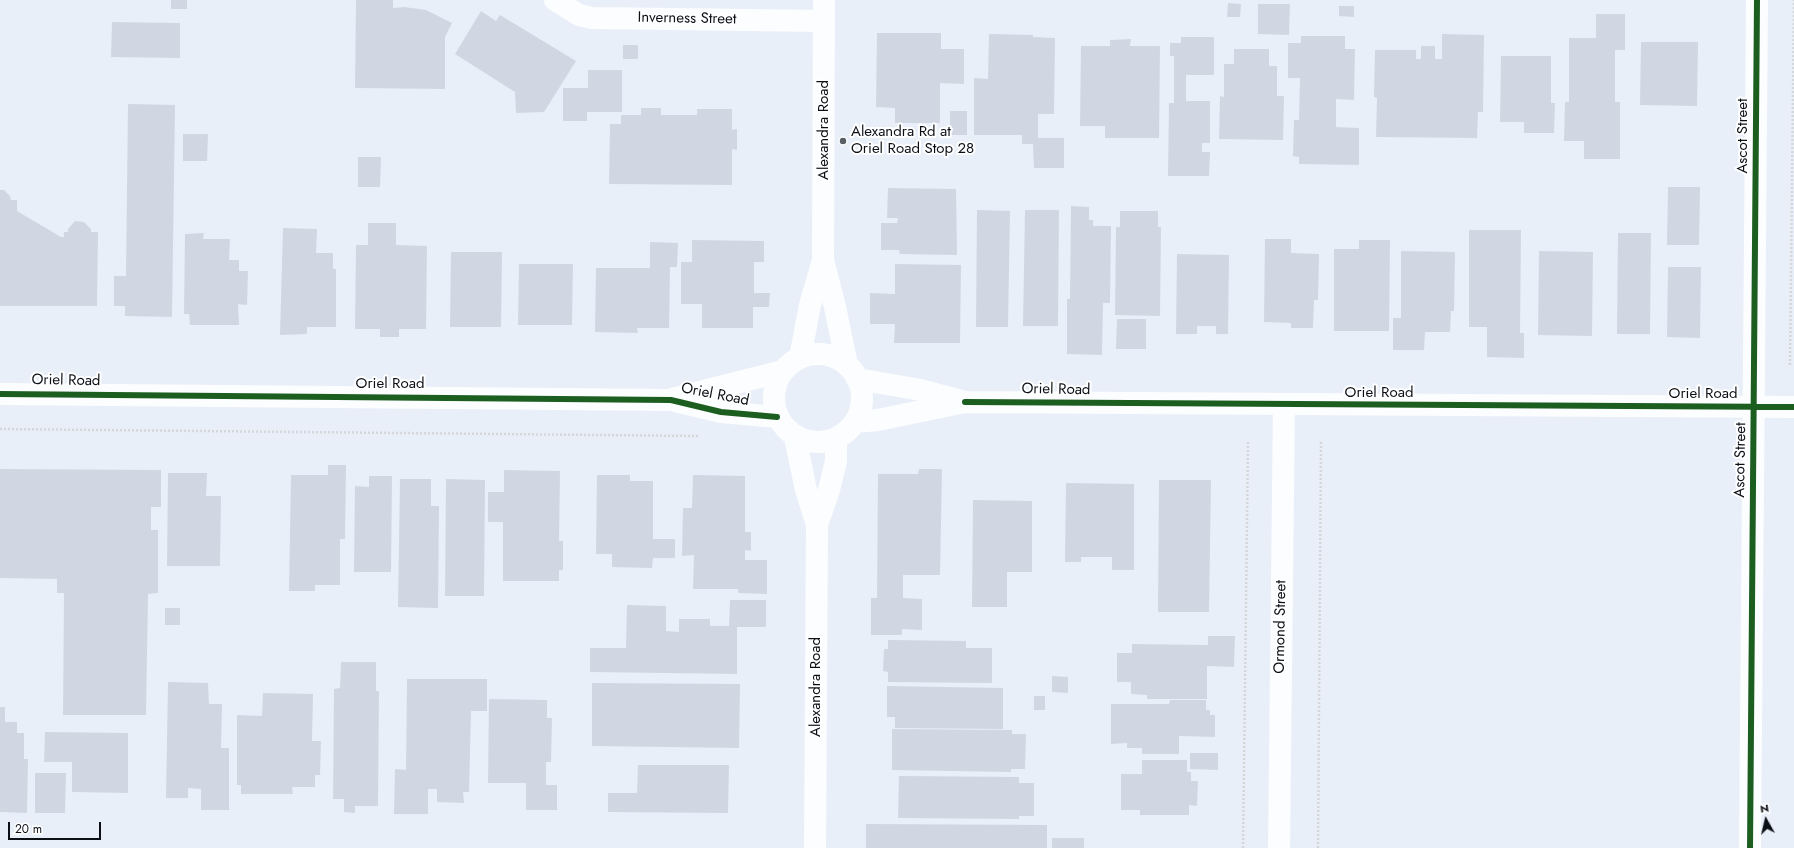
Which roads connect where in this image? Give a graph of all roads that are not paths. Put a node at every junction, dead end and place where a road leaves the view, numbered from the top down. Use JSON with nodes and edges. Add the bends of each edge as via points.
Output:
{"nodes":[{"id":1,"x":555,"y":0,"type":"edge"},
{"id":2,"x":1757,"y":0,"type":"edge"},
{"id":3,"x":824,"y":10,"type":"edge"},
{"id":4,"x":823,"y":260,"type":"junction"},
{"id":5,"x":800,"y":358,"type":"junction"},
{"id":6,"x":783,"y":371,"type":"junction"},
{"id":7,"x":852,"y":372,"type":"junction"},
{"id":8,"x":0,"y":394,"type":"edge"},
{"id":9,"x":671,"y":400,"type":"junction"},
{"id":10,"x":965,"y":402,"type":"junction"},
{"id":11,"x":1284,"y":405,"type":"junction"},
{"id":12,"x":1754,"y":407,"type":"junction"},
{"id":13,"x":1794,"y":407,"type":"edge"},
{"id":14,"x":777,"y":417,"type":"junction"},
{"id":15,"x":855,"y":422,"type":"junction"},
{"id":16,"x":795,"y":437,"type":"junction"},
{"id":17,"x":836,"y":438,"type":"junction"},
{"id":18,"x":817,"y":525,"type":"junction"},
{"id":19,"x":815,"y":848,"type":"edge"},
{"id":20,"x":1279,"y":848,"type":"edge"},
{"id":21,"x":1750,"y":848,"type":"edge"}],
"edges":[{"from":1,"to":3,"type":"street","name":"Inverness Street","via":[[579,15],[592,18]]},
{"from":2,"to":12,"type":"street","name":"Ascot Street"},
{"from":3,"to":4,"type":"street","name":"Alexandra Road"},
{"from":4,"to":5,"type":"street","name":"Alexandra Road","via":[[810,305]]},
{"from":4,"to":7,"type":"street","name":"Alexandra Road"},
{"from":5,"to":6,"type":"street"},
{"from":5,"to":7,"type":"street","via":[[825,355],[836,359]]},
{"from":6,"to":9,"type":"street","name":"Oriel Road"},
{"from":6,"to":14,"type":"street","via":[[774,393]]},
{"from":7,"to":10,"type":"street","name":"Oriel Road"},
{"from":7,"to":15,"type":"street","via":[[862,393],[861,408]]},
{"from":8,"to":9,"type":"street","name":"Oriel Road"},
{"from":9,"to":14,"type":"street","name":"Oriel Road","via":[[721,412]]},
{"from":10,"to":11,"type":"street","name":"Oriel Road"},
{"from":10,"to":15,"type":"street","name":"Oriel Road","via":[[878,420]]},
{"from":11,"to":12,"type":"street","name":"Oriel Road"},
{"from":11,"to":20,"type":"street","name":"Ormond Street"},
{"from":12,"to":13,"type":"street","name":"Oriel Road"},
{"from":12,"to":21,"type":"street","name":"Ascot Street"},
{"from":14,"to":16,"type":"street"},
{"from":15,"to":17,"type":"street","via":[[847,432]]},
{"from":16,"to":17,"type":"street","via":[[808,442]]},
{"from":16,"to":18,"type":"street","name":"Alexandra Road","via":[[806,490]]},
{"from":17,"to":18,"type":"street","name":"Alexandra Road","via":[[836,461]]},
{"from":18,"to":19,"type":"street","name":"Alexandra Road"}]}
